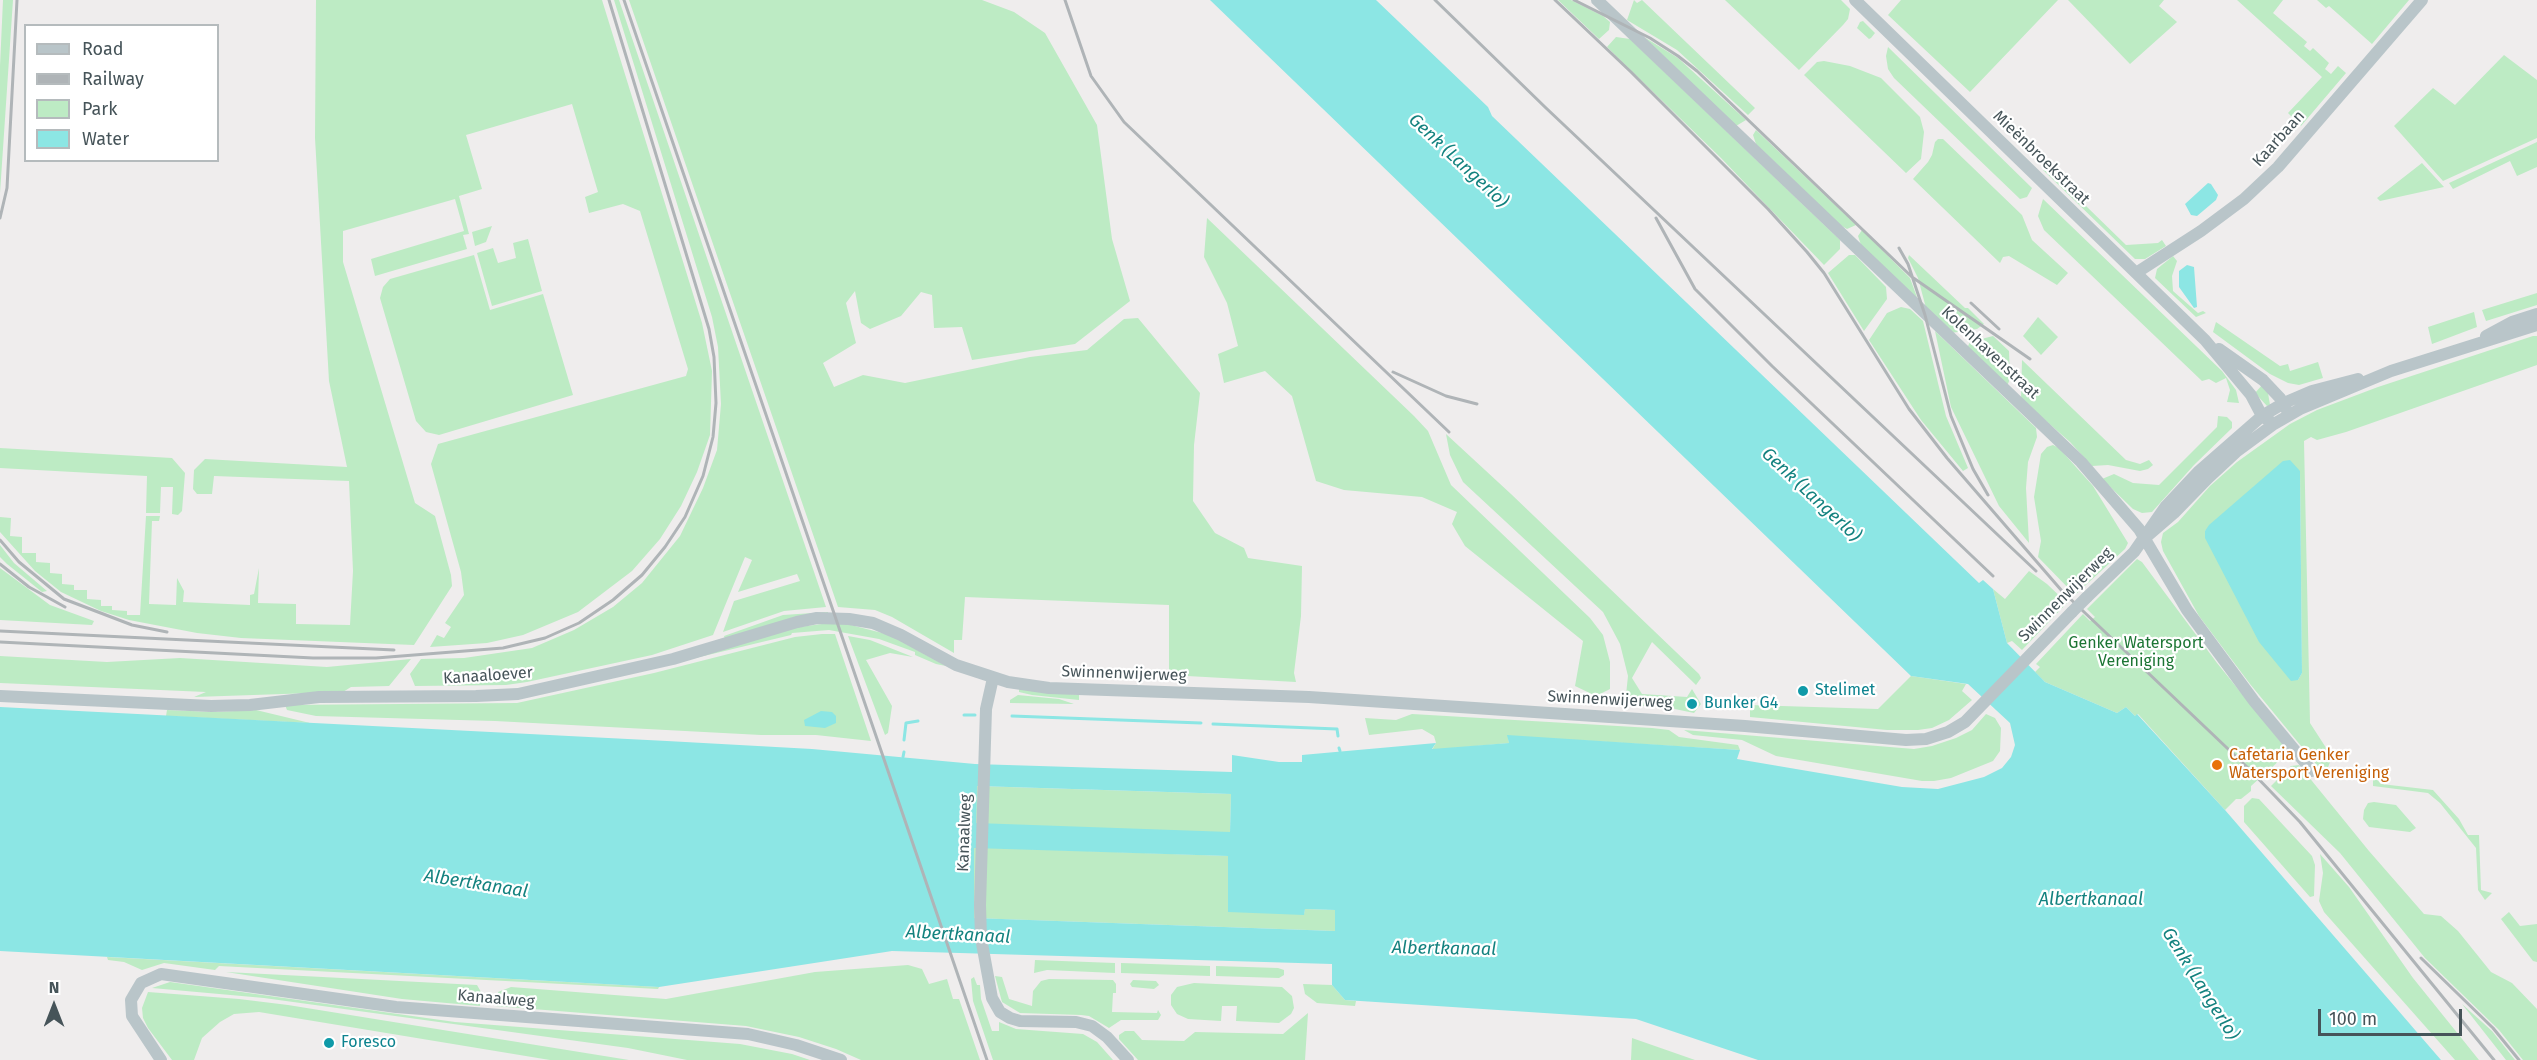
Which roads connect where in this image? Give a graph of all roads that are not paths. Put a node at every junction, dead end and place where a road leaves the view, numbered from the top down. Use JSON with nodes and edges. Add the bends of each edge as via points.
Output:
{"nodes":[{"id":1,"x":1597,"y":0,"type":"edge"},
{"id":2,"x":1855,"y":0,"type":"edge"},
{"id":3,"x":2422,"y":0,"type":"edge"},
{"id":4,"x":2136,"y":273,"type":"junction"},
{"id":5,"x":2537,"y":314,"type":"edge"},
{"id":6,"x":2537,"y":325,"type":"edge"},
{"id":7,"x":2205,"y":340,"type":"junction"},
{"id":8,"x":2469,"y":345,"type":"junction"},
{"id":9,"x":2286,"y":409,"type":"junction"},
{"id":10,"x":2262,"y":417,"type":"junction"},
{"id":11,"x":2274,"y":424,"type":"junction"},
{"id":12,"x":2145,"y":538,"type":"junction"},
{"id":13,"x":993,"y":678,"type":"junction"},
{"id":14,"x":0,"y":696,"type":"edge"},
{"id":15,"x":2312,"y":771,"type":"dead end"},
{"id":16,"x":161,"y":1060,"type":"edge"},
{"id":17,"x":841,"y":1060,"type":"edge"},
{"id":18,"x":1128,"y":1060,"type":"edge"}],
"edges":[{"from":1,"to":12,"type":"street","name":"Kolenhavenstraat","via":[[2081,462]]},
{"from":2,"to":4,"type":"street","name":"Mieënbroekstraat"},
{"from":3,"to":4,"type":"street","name":"Kaarbaan","via":[[2278,167],[2244,200]]},
{"from":4,"to":7,"type":"street","name":"Mieënbroekstraat"},
{"from":5,"to":8,"type":"street","name":"Swinnenwijerweg","via":[[2512,322]]},
{"from":6,"to":8,"type":"street","name":"Swinnenwijerweg"},
{"from":7,"to":9,"type":"street","name":"Mieënbroekstraat","via":[[2263,380]]},
{"from":7,"to":10,"type":"street","name":"Mieënbroekstraat","via":[[2251,395]]},
{"from":8,"to":9,"type":"street","name":"Swinnenwijerweg"},
{"from":9,"to":10,"type":"street","name":"Swinnenwijerweg"},
{"from":9,"to":11,"type":"street","name":"Swinnenwijerweg"},
{"from":10,"to":11,"type":"street"},
{"from":10,"to":12,"type":"street","name":"Swinnenwijerweg","via":[[2198,472],[2166,506]]},
{"from":11,"to":12,"type":"street","name":"Swinnenwijerweg","via":[[2236,452]]},
{"from":12,"to":13,"type":"street","name":"Swinnenwijerweg","bridge":true,"via":[[1978,709],[1948,732],[1926,739],[1309,697],[1049,688]]},
{"from":12,"to":15,"type":"street","name":"Kolenhavenstraat","via":[[2187,610]]},
{"from":13,"to":14,"type":"street","name":"Kanaaloever","via":[[939,658],[873,623],[817,618],[673,659],[518,694],[319,697],[211,706]]},
{"from":13,"to":18,"type":"street","name":"Kanaalweg","via":[[986,709],[980,905],[989,990],[1000,1012],[1010,1018],[1092,1026]]},
{"from":16,"to":17,"type":"street","name":"Kanaalweg","via":[[132,1016],[131,1000],[141,983],[160,974],[396,1007],[748,1034]]}]}
